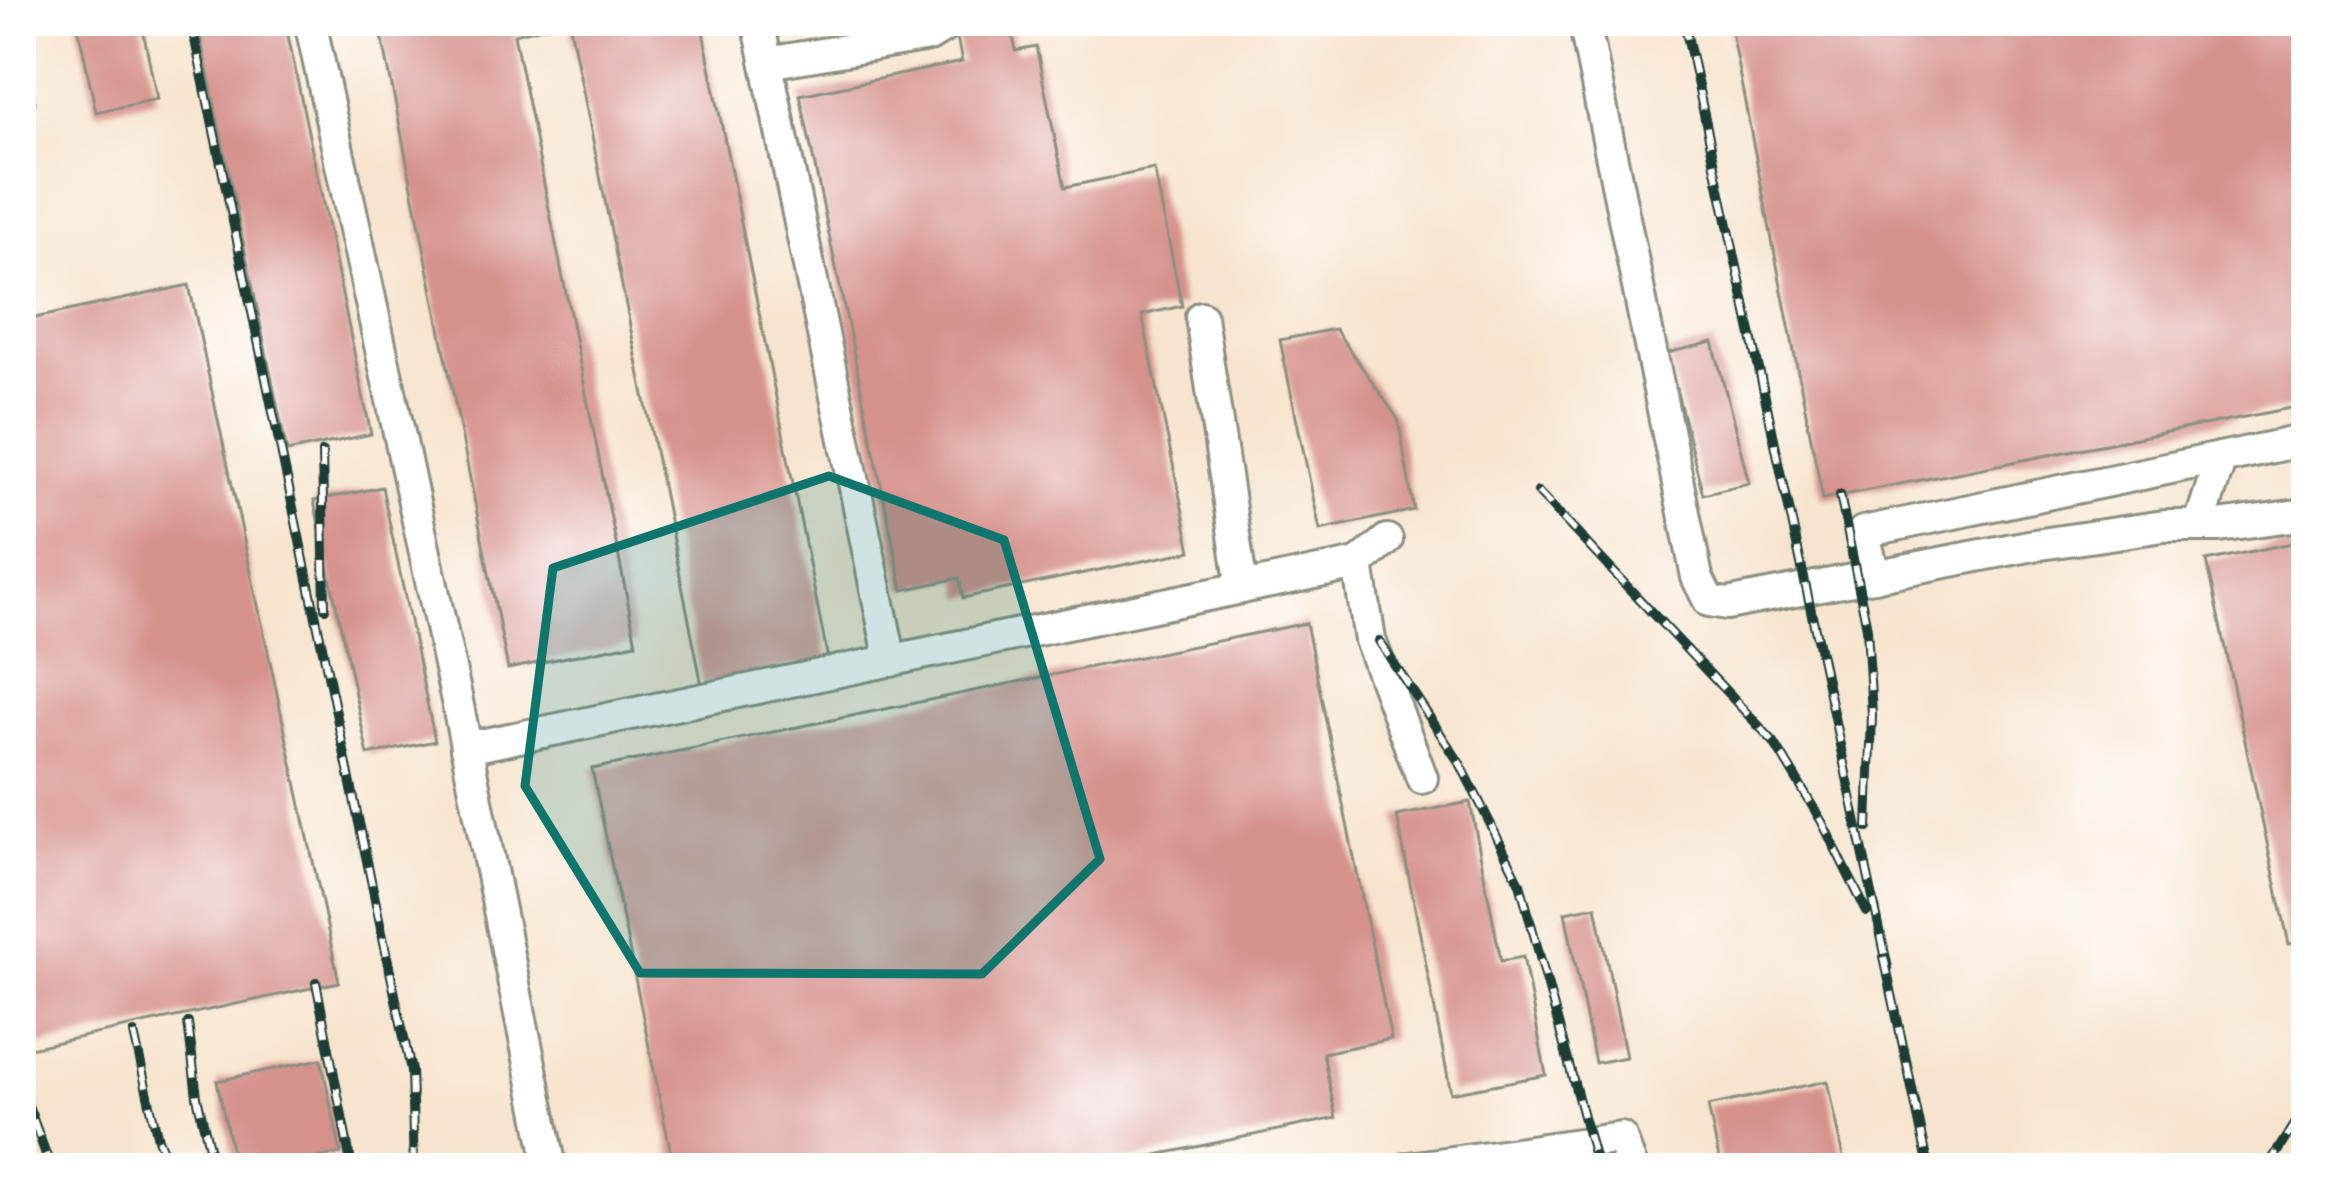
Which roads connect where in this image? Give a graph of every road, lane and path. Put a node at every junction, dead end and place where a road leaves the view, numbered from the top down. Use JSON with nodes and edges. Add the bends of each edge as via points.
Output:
{"nodes":[{"id":1,"x":310,"y":21,"type":"edge"},
{"id":2,"x":758,"y":21,"type":"edge"},
{"id":3,"x":953,"y":21,"type":"edge"},
{"id":4,"x":1584,"y":21,"type":"edge"},
{"id":5,"x":767,"y":63,"type":"junction"},
{"id":6,"x":1201,"y":316,"type":"dead end"},
{"id":7,"x":2306,"y":440,"type":"edge"},
{"id":8,"x":2221,"y":458,"type":"junction"},
{"id":9,"x":2034,"y":496,"type":"junction"},
{"id":10,"x":2306,"y":514,"type":"edge"},
{"id":11,"x":2199,"y":526,"type":"junction"},
{"id":12,"x":1387,"y":540,"type":"dead end"},
{"id":13,"x":2045,"y":544,"type":"junction"},
{"id":14,"x":1358,"y":564,"type":"junction"},
{"id":15,"x":1875,"y":576,"type":"junction"},
{"id":16,"x":1242,"y":588,"type":"junction"},
{"id":17,"x":891,"y":661,"type":"junction"},
{"id":18,"x":466,"y":748,"type":"junction"},
{"id":19,"x":1422,"y":778,"type":"dead end"},
{"id":20,"x":551,"y":1168,"type":"edge"},
{"id":21,"x":1409,"y":1168,"type":"edge"},
{"id":22,"x":1632,"y":1168,"type":"edge"}],
"edges":[{"from":1,"to":18,"type":"lane"},
{"from":2,"to":5,"type":"lane"},
{"from":3,"to":5,"type":"lane","via":[[929,36]]},
{"from":4,"to":15,"type":"lane","via":[[1697,577],[1709,601]]},
{"from":5,"to":17,"type":"lane"},
{"from":6,"to":16,"type":"lane"},
{"from":7,"to":8,"type":"lane"},
{"from":8,"to":9,"type":"lane"},
{"from":8,"to":11,"type":"lane"},
{"from":9,"to":13,"type":"lane"},
{"from":9,"to":15,"type":"lane","via":[[1863,532]]},
{"from":10,"to":11,"type":"lane"},
{"from":11,"to":13,"type":"lane"},
{"from":12,"to":14,"type":"lane"},
{"from":13,"to":15,"type":"lane"},
{"from":14,"to":16,"type":"lane"},
{"from":14,"to":19,"type":"lane","via":[[1370,640]]},
{"from":16,"to":17,"type":"lane"},
{"from":17,"to":18,"type":"lane"},
{"from":18,"to":20,"type":"lane"},
{"from":21,"to":22,"type":"lane","via":[[1622,1138]]}]}
